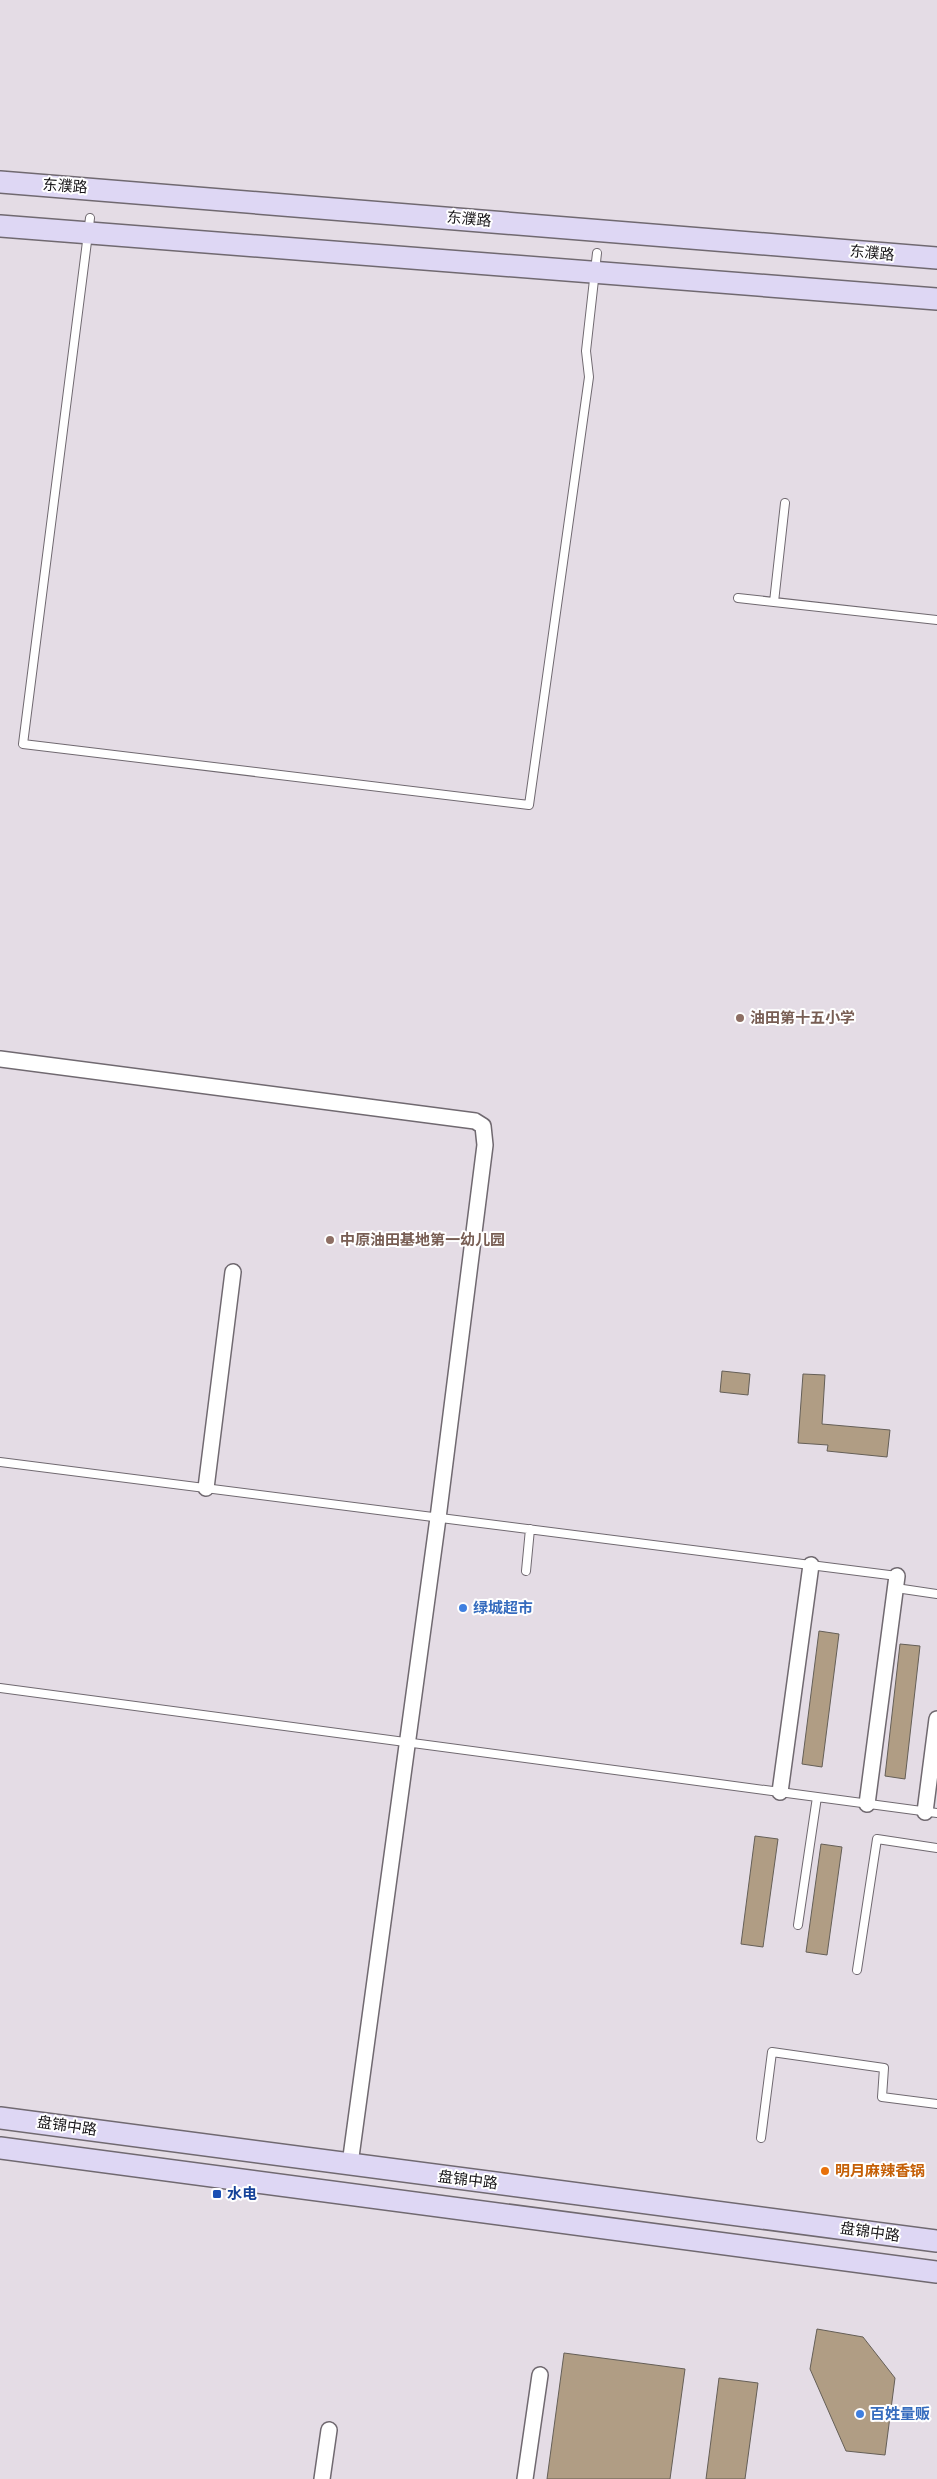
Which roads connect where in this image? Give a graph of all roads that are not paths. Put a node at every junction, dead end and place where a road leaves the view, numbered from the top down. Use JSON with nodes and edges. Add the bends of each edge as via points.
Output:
{"nodes":[{"id":1,"x":0,"y":182,"type":"edge"},
{"id":2,"x":89,"y":225,"type":"junction"},
{"id":3,"x":0,"y":226,"type":"edge"},
{"id":4,"x":597,"y":254,"type":"dead end"},
{"id":5,"x":937,"y":258,"type":"edge"},
{"id":6,"x":937,"y":299,"type":"edge"},
{"id":7,"x":785,"y":503,"type":"dead end"},
{"id":8,"x":738,"y":598,"type":"dead end"},
{"id":9,"x":774,"y":602,"type":"junction"},
{"id":10,"x":937,"y":620,"type":"edge"},
{"id":11,"x":0,"y":1059,"type":"edge"},
{"id":12,"x":233,"y":1272,"type":"dead end"},
{"id":13,"x":0,"y":1462,"type":"edge"},
{"id":14,"x":206,"y":1488,"type":"junction"},
{"id":15,"x":438,"y":1518,"type":"junction"},
{"id":16,"x":530,"y":1529,"type":"junction"},
{"id":17,"x":811,"y":1565,"type":"junction"},
{"id":18,"x":526,"y":1571,"type":"dead end"},
{"id":19,"x":897,"y":1582,"type":"junction"},
{"id":20,"x":937,"y":1594,"type":"edge"},
{"id":21,"x":0,"y":1688,"type":"edge"},
{"id":22,"x":937,"y":1719,"type":"edge"},
{"id":23,"x":408,"y":1742,"type":"junction"},
{"id":24,"x":780,"y":1792,"type":"junction"},
{"id":25,"x":817,"y":1797,"type":"junction"},
{"id":26,"x":867,"y":1804,"type":"junction"},
{"id":27,"x":931,"y":1812,"type":"edge"},
{"id":28,"x":937,"y":1848,"type":"edge"},
{"id":29,"x":798,"y":1925,"type":"dead end"},
{"id":30,"x":857,"y":1970,"type":"dead end"},
{"id":31,"x":937,"y":2104,"type":"edge"},
{"id":32,"x":0,"y":2118,"type":"edge"},
{"id":33,"x":761,"y":2138,"type":"dead end"},
{"id":34,"x":0,"y":2148,"type":"edge"},
{"id":35,"x":350,"y":2164,"type":"junction"},
{"id":36,"x":937,"y":2241,"type":"edge"},
{"id":37,"x":937,"y":2272,"type":"edge"},
{"id":38,"x":540,"y":2375,"type":"dead end"},
{"id":39,"x":329,"y":2430,"type":"dead end"},
{"id":40,"x":322,"y":2479,"type":"edge"},
{"id":41,"x":525,"y":2479,"type":"edge"}],
"edges":[{"from":1,"to":5,"type":"main road","name":"东濮路"},
{"from":2,"to":3,"type":"main road"},
{"from":2,"to":4,"type":"lane","via":[[23,744],[529,805],[589,377],[586,350]]},
{"from":2,"to":6,"type":"main road"},
{"from":7,"to":9,"type":"lane"},
{"from":8,"to":9,"type":"lane"},
{"from":9,"to":10,"type":"lane"},
{"from":11,"to":15,"type":"street","via":[[475,1121],[482,1126],[485,1145]]},
{"from":12,"to":14,"type":"street"},
{"from":13,"to":14,"type":"lane"},
{"from":14,"to":15,"type":"lane"},
{"from":15,"to":16,"type":"lane"},
{"from":15,"to":23,"type":"street"},
{"from":16,"to":17,"type":"lane"},
{"from":16,"to":18,"type":"lane"},
{"from":17,"to":19,"type":"lane"},
{"from":17,"to":24,"type":"street"},
{"from":19,"to":20,"type":"lane"},
{"from":19,"to":26,"type":"street"},
{"from":21,"to":23,"type":"lane"},
{"from":22,"to":27,"type":"street"},
{"from":23,"to":24,"type":"lane"},
{"from":23,"to":35,"type":"street"},
{"from":24,"to":25,"type":"lane"},
{"from":25,"to":26,"type":"lane"},
{"from":25,"to":29,"type":"lane"},
{"from":26,"to":27,"type":"lane"},
{"from":28,"to":30,"type":"lane","via":[[876,1839]]},
{"from":31,"to":33,"type":"lane","via":[[882,2097],[884,2068],[772,2052]]},
{"from":32,"to":35,"type":"main road","name":"盘锦中路"},
{"from":34,"to":37,"type":"main road","name":"盘锦中路"},
{"from":35,"to":36,"type":"main road","name":"盘锦中路"},
{"from":38,"to":41,"type":"street"},
{"from":39,"to":40,"type":"street"}]}
